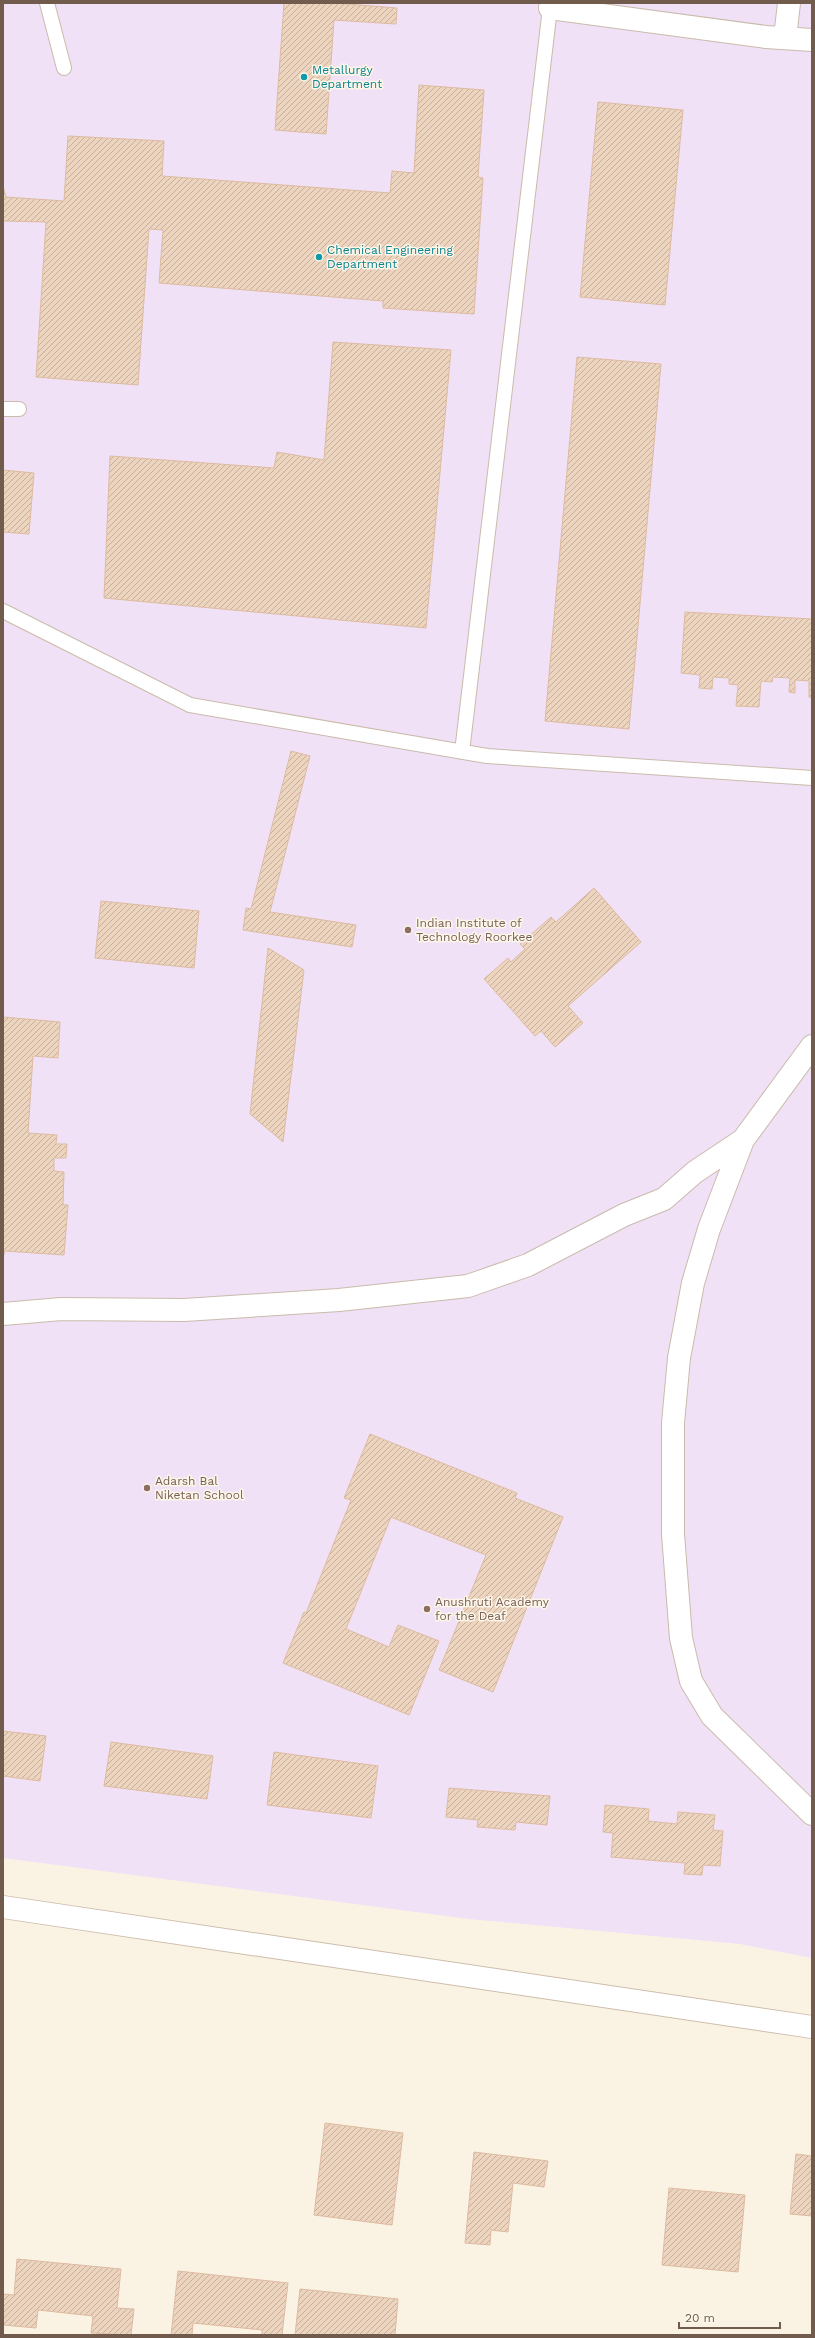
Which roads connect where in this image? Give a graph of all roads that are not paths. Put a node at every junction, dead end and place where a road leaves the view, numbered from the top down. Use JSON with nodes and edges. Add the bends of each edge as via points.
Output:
{"nodes":[{"id":1,"x":46,"y":3,"type":"edge"},
{"id":2,"x":789,"y":3,"type":"edge"},
{"id":3,"x":551,"y":6,"type":"edge"},
{"id":4,"x":785,"y":38,"type":"junction"},
{"id":5,"x":812,"y":40,"type":"edge"},
{"id":6,"x":64,"y":68,"type":"dead end"},
{"id":7,"x":3,"y":409,"type":"edge"},
{"id":8,"x":19,"y":409,"type":"dead end"},
{"id":9,"x":3,"y":611,"type":"edge"},
{"id":10,"x":462,"y":752,"type":"junction"},
{"id":11,"x":812,"y":778,"type":"edge"},
{"id":12,"x":812,"y":1046,"type":"edge"},
{"id":13,"x":743,"y":1140,"type":"junction"},
{"id":14,"x":3,"y":1314,"type":"edge"},
{"id":15,"x":812,"y":1814,"type":"edge"},
{"id":16,"x":3,"y":1907,"type":"edge"},
{"id":17,"x":812,"y":2027,"type":"edge"}],
"edges":[{"from":1,"to":6,"type":"lane"},
{"from":2,"to":4,"type":"street"},
{"from":3,"to":4,"type":"street"},
{"from":3,"to":10,"type":"lane"},
{"from":4,"to":5,"type":"street"},
{"from":7,"to":8,"type":"lane"},
{"from":9,"to":10,"type":"lane","via":[[190,705]]},
{"from":10,"to":11,"type":"lane","via":[[487,756]]},
{"from":12,"to":13,"type":"street"},
{"from":13,"to":14,"type":"street","via":[[695,1172],[664,1199],[624,1215],[528,1265],[468,1286],[340,1300],[184,1310],[61,1309]]},
{"from":13,"to":15,"type":"street","via":[[709,1229],[695,1275],[679,1358],[673,1422],[675,1583],[681,1638],[691,1681],[712,1716]]},
{"from":16,"to":17,"type":"street"}]}
